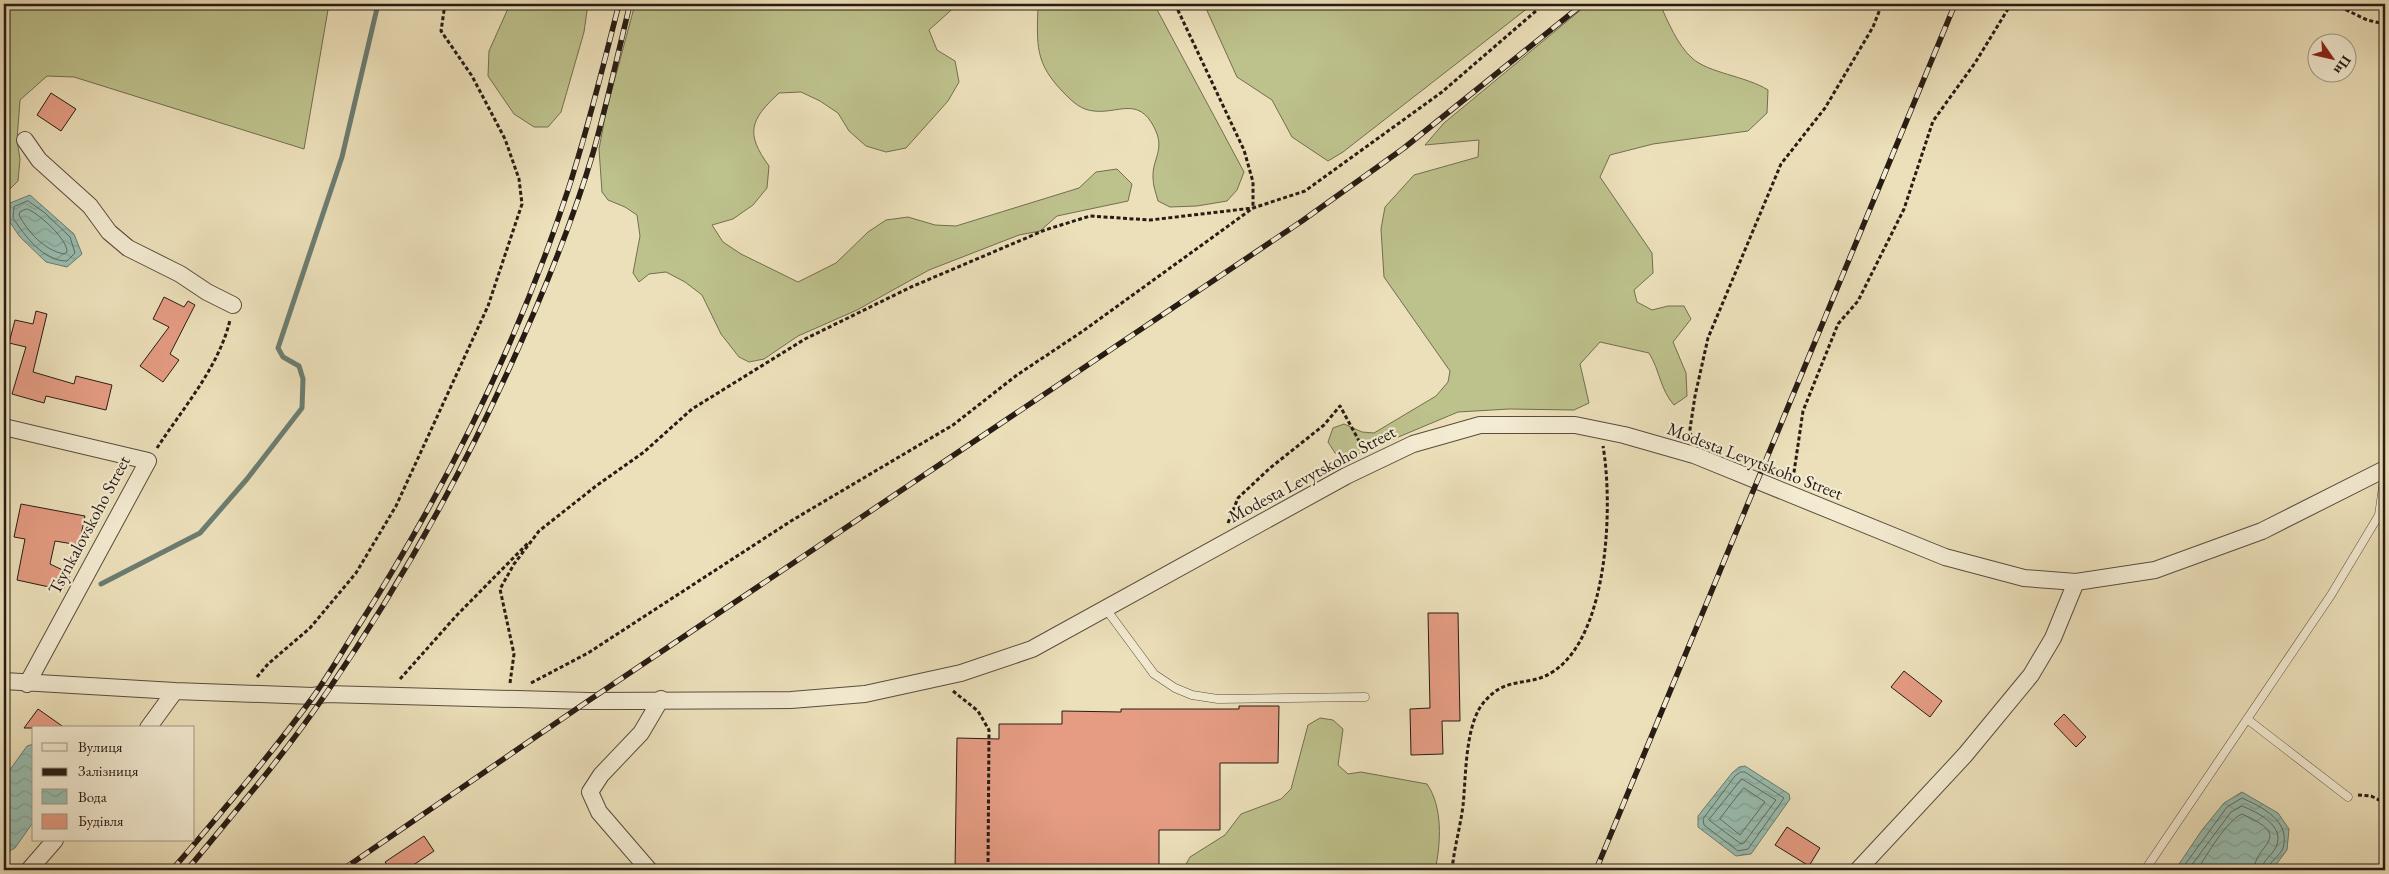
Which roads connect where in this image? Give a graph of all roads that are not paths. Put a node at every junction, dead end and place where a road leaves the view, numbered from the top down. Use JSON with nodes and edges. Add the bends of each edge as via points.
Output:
{"nodes":[{"id":1,"x":25,"y":140,"type":"dead end"},
{"id":2,"x":233,"y":305,"type":"road end"},
{"id":3,"x":4,"y":427,"type":"edge"},
{"id":4,"x":2385,"y":471,"type":"edge"},
{"id":5,"x":2076,"y":582,"type":"junction"},
{"id":6,"x":1106,"y":609,"type":"junction"},
{"id":7,"x":4,"y":681,"type":"edge"},
{"id":8,"x":27,"y":684,"type":"junction"},
{"id":9,"x":174,"y":691,"type":"junction"},
{"id":10,"x":1365,"y":698,"type":"dead end"},
{"id":11,"x":660,"y":699,"type":"junction"},
{"id":12,"x":2247,"y":719,"type":"junction"},
{"id":13,"x":149,"y":726,"type":"edge"},
{"id":14,"x":2348,"y":797,"type":"road end"},
{"id":15,"x":53,"y":842,"type":"edge"},
{"id":16,"x":29,"y":870,"type":"edge"},
{"id":17,"x":649,"y":870,"type":"edge"},
{"id":18,"x":1858,"y":870,"type":"edge"},
{"id":19,"x":2145,"y":870,"type":"edge"}],
"edges":[{"from":1,"to":2,"type":"street","via":[[40,160],[90,206],[109,232],[128,248]]},
{"from":3,"to":8,"type":"street","name":"Tsynkalovskoho Street","via":[[148,461]]},
{"from":4,"to":5,"type":"street","name":"Modesta Levytskoho Street","via":[[2262,531],[2155,570]]},
{"from":4,"to":12,"type":"lane","via":[[2379,515],[2331,595]]},
{"from":5,"to":6,"type":"street","name":"Modesta Levytskoho Street","via":[[2024,578],[1945,557],[1694,455],[1600,430],[1575,425],[1480,425],[1413,444],[1372,464]]},
{"from":5,"to":18,"type":"street","via":[[2053,638],[2031,675],[1965,755]]},
{"from":6,"to":10,"type":"lane","via":[[1154,674],[1192,696],[1218,699]]},
{"from":6,"to":11,"type":"street","name":"Modesta Levytskoho Street","via":[[1032,649],[945,676],[856,695],[791,700]]},
{"from":7,"to":8,"type":"street"},
{"from":8,"to":9,"type":"street"},
{"from":9,"to":11,"type":"street","name":"Modesta Levytskoho Street","via":[[588,701]]},
{"from":9,"to":13,"type":"street"},
{"from":11,"to":17,"type":"street","via":[[641,733],[601,775],[590,792],[599,812]]},
{"from":12,"to":14,"type":"lane"},
{"from":12,"to":19,"type":"lane"},
{"from":15,"to":16,"type":"street"}]}
